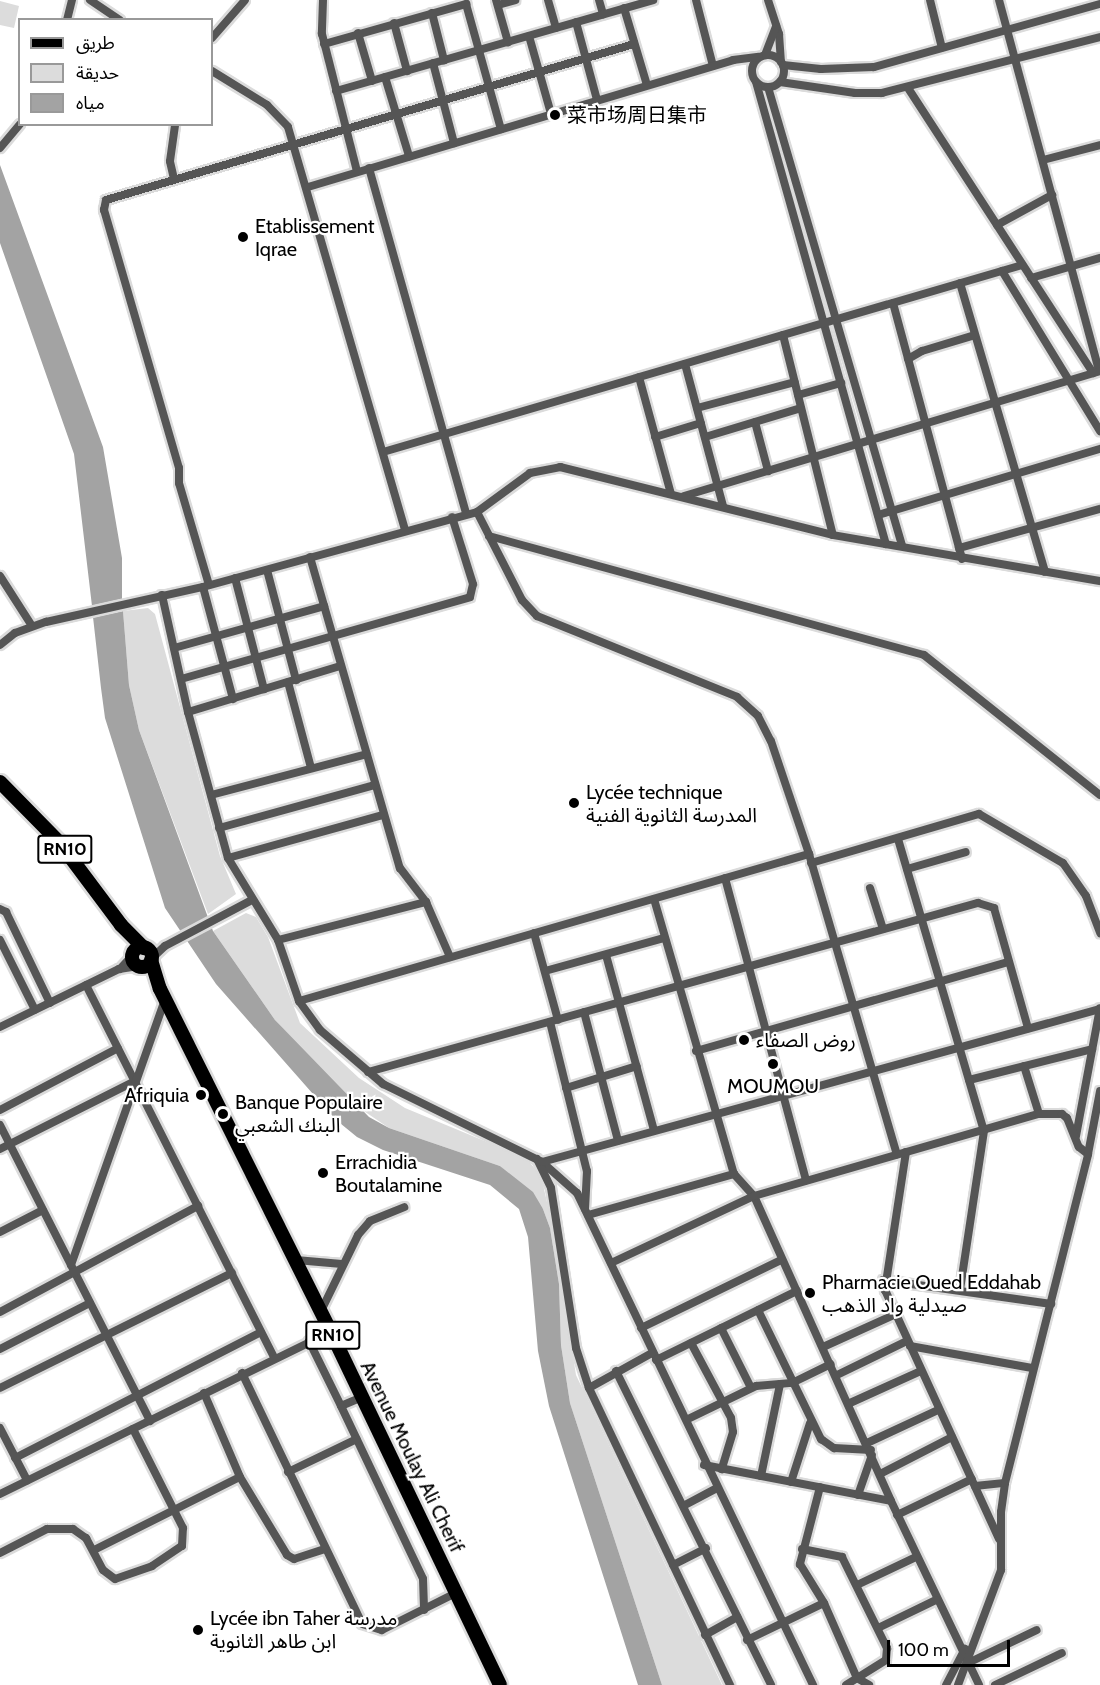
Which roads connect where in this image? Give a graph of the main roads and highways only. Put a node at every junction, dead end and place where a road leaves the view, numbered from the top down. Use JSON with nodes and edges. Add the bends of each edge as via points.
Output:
{"nodes":[{"id":1,"x":0,"y":782,"type":"edge"},
{"id":2,"x":500,"y":1685,"type":"edge"}],
"edges":[{"from":1,"to":2,"type":"main road","name":"Avenue Moulay Ali Cherif","number":"RN10","via":[[73,858],[163,994]]}]}
